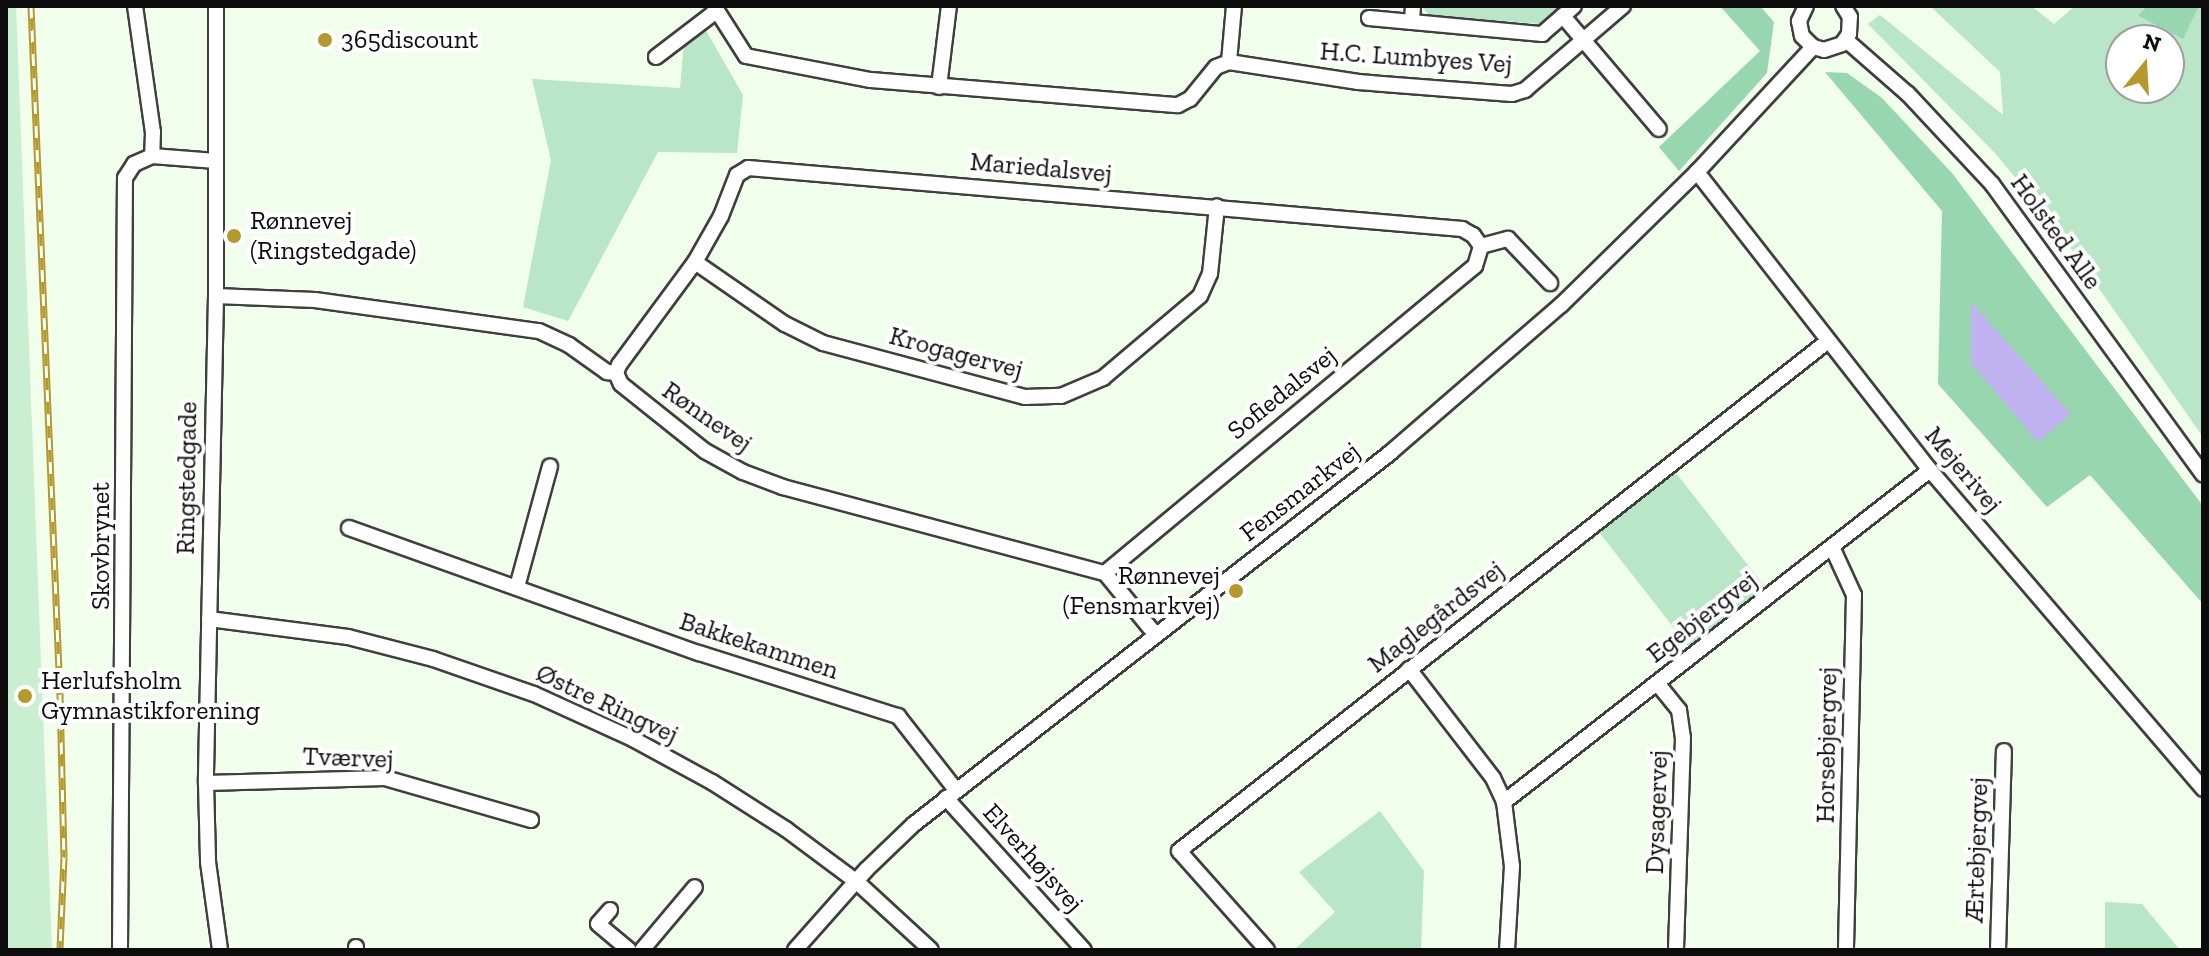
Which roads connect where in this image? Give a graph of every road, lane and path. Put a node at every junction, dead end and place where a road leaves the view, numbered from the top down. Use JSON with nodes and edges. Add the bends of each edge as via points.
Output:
{"nodes":[{"id":1,"x":135,"y":6,"type":"edge"},
{"id":2,"x":216,"y":6,"type":"edge"},
{"id":3,"x":949,"y":6,"type":"edge"},
{"id":4,"x":1234,"y":6,"type":"edge"},
{"id":5,"x":1413,"y":6,"type":"edge"},
{"id":6,"x":1623,"y":6,"type":"edge"},
{"id":7,"x":1843,"y":6,"type":"edge"},
{"id":8,"x":714,"y":9,"type":"edge"},
{"id":9,"x":1799,"y":9,"type":"edge"},
{"id":10,"x":1569,"y":11,"type":"edge"},
{"id":11,"x":1369,"y":18,"type":"dead end"},
{"id":12,"x":1412,"y":22,"type":"junction"},
{"id":13,"x":1583,"y":40,"type":"junction"},
{"id":14,"x":1846,"y":40,"type":"junction"},
{"id":15,"x":1813,"y":47,"type":"junction"},
{"id":16,"x":656,"y":57,"type":"dead end"},
{"id":17,"x":1229,"y":62,"type":"junction"},
{"id":18,"x":939,"y":87,"type":"junction"},
{"id":19,"x":1659,"y":129,"type":"dead end"},
{"id":20,"x":152,"y":156,"type":"junction"},
{"id":21,"x":216,"y":161,"type":"junction"},
{"id":22,"x":1697,"y":172,"type":"junction"},
{"id":23,"x":1217,"y":206,"type":"junction"},
{"id":24,"x":1481,"y":246,"type":"junction"},
{"id":25,"x":695,"y":262,"type":"junction"},
{"id":26,"x":1550,"y":283,"type":"dead end"},
{"id":27,"x":216,"y":296,"type":"junction"},
{"id":28,"x":1828,"y":341,"type":"junction"},
{"id":29,"x":616,"y":373,"type":"junction"},
{"id":30,"x":550,"y":466,"type":"dead end"},
{"id":31,"x":1930,"y":470,"type":"junction"},
{"id":32,"x":2203,"y":474,"type":"edge"},
{"id":33,"x":349,"y":528,"type":"dead end"},
{"id":34,"x":1832,"y":547,"type":"junction"},
{"id":35,"x":1105,"y":573,"type":"junction"},
{"id":36,"x":517,"y":587,"type":"junction"},
{"id":37,"x":209,"y":619,"type":"junction"},
{"id":38,"x":1155,"y":634,"type":"junction"},
{"id":39,"x":1409,"y":669,"type":"junction"},
{"id":40,"x":1657,"y":683,"type":"junction"},
{"id":41,"x":2004,"y":751,"type":"dead end"},
{"id":42,"x":206,"y":783,"type":"junction"},
{"id":43,"x":2203,"y":789,"type":"edge"},
{"id":44,"x":951,"y":794,"type":"junction"},
{"id":45,"x":1504,"y":802,"type":"junction"},
{"id":46,"x":531,"y":820,"type":"dead end"},
{"id":47,"x":857,"y":882,"type":"junction"},
{"id":48,"x":695,"y":887,"type":"dead end"},
{"id":49,"x":610,"y":910,"type":"dead end"},
{"id":50,"x":120,"y":950,"type":"edge"},
{"id":51,"x":220,"y":950,"type":"edge"},
{"id":52,"x":629,"y":950,"type":"edge"},
{"id":53,"x":642,"y":950,"type":"edge"},
{"id":54,"x":795,"y":950,"type":"edge"},
{"id":55,"x":931,"y":950,"type":"edge"},
{"id":56,"x":1084,"y":950,"type":"edge"},
{"id":57,"x":1267,"y":950,"type":"edge"},
{"id":58,"x":1507,"y":950,"type":"edge"},
{"id":59,"x":1676,"y":950,"type":"edge"},
{"id":60,"x":1846,"y":950,"type":"edge"},
{"id":61,"x":1998,"y":950,"type":"edge"}],
"edges":[{"from":1,"to":20,"type":"street"},
{"from":2,"to":21,"type":"street","name":"Ringstedgade"},
{"from":3,"to":18,"type":"street"},
{"from":4,"to":17,"type":"street"},
{"from":5,"to":12,"type":"street","name":"H.C. Lumbyes Vej"},
{"from":6,"to":13,"type":"street","name":"H.C. Lumbyes Vej"},
{"from":7,"to":14,"type":"street","via":[[1851,23]]},
{"from":8,"to":16,"type":"street"},
{"from":8,"to":18,"type":"street","via":[[746,56]]},
{"from":9,"to":15,"type":"street","via":[[1802,36]]},
{"from":10,"to":12,"type":"street","name":"H.C. Lumbyes Vej","via":[[1542,34]]},
{"from":10,"to":13,"type":"street","name":"H.C. Lumbyes Vej"},
{"from":11,"to":12,"type":"street","name":"H.C. Lumbyes Vej"},
{"from":13,"to":17,"type":"street","name":"H.C. Lumbyes Vej","via":[[1525,90],[1512,94],[1358,82]]},
{"from":13,"to":19,"type":"street","name":"H.C. Lumbyes Vej"},
{"from":14,"to":15,"type":"street","via":[[1830,50]]},
{"from":14,"to":32,"type":"street","name":"Holsted Alle","via":[[1908,94],[1992,184]]},
{"from":15,"to":22,"type":"street","name":"Fensmarkvej"},
{"from":17,"to":18,"type":"street","via":[[1216,67],[1190,99],[1178,105]]},
{"from":20,"to":21,"type":"street"},
{"from":20,"to":50,"type":"street","name":"Skovbrynet","via":[[134,164],[125,178]]},
{"from":21,"to":27,"type":"street","name":"Ringstedgade"},
{"from":22,"to":28,"type":"street","name":"Mejerivej"},
{"from":22,"to":38,"type":"street","name":"Fensmarkvej","via":[[1561,305],[1412,435]]},
{"from":23,"to":24,"type":"street","name":"Mariedalsvej","via":[[1462,229]]},
{"from":23,"to":25,"type":"street","name":"Mariedalsvej","via":[[748,168],[737,175]]},
{"from":23,"to":25,"type":"street","name":"Krogagervej","via":[[1210,274],[1200,296],[1103,378],[1061,396],[1025,397],[823,343],[785,324]]},
{"from":24,"to":26,"type":"street","name":"Mariedalsvej","via":[[1508,239]]},
{"from":24,"to":35,"type":"street","name":"Sofiedalsvej","via":[[1475,266]]},
{"from":25,"to":29,"type":"street","name":"Mariedalsvej"},
{"from":27,"to":29,"type":"street","name":"Rønnevej","via":[[315,300],[526,327],[553,336]]},
{"from":27,"to":37,"type":"street","name":"Ringstedgade"},
{"from":28,"to":31,"type":"street","name":"Mejerivej"},
{"from":28,"to":39,"type":"street","name":"Maglegårdsvej"},
{"from":29,"to":35,"type":"street","name":"Rønnevej","via":[[621,384],[705,451],[743,472]]},
{"from":30,"to":36,"type":"street"},
{"from":31,"to":34,"type":"street","name":"Egebjergvej"},
{"from":31,"to":43,"type":"street","name":"Mejerivej"},
{"from":33,"to":36,"type":"street","name":"Bakkekammen"},
{"from":34,"to":40,"type":"street","name":"Egebjergvej"},
{"from":34,"to":60,"type":"street","name":"Horsebjergvej","via":[[1854,595]]},
{"from":35,"to":38,"type":"street"},
{"from":36,"to":44,"type":"street","name":"Bakkekammen","via":[[699,653],[898,716]]},
{"from":37,"to":42,"type":"street","name":"Ringstedgade"},
{"from":37,"to":47,"type":"street","name":"Østre Ringvej","via":[[348,637],[534,694],[712,782]]},
{"from":38,"to":44,"type":"street","name":"Fensmarkvej"},
{"from":39,"to":45,"type":"street","via":[[1493,778]]},
{"from":39,"to":57,"type":"street","name":"Maglegårdsvej","via":[[1179,851]]},
{"from":40,"to":45,"type":"street","name":"Egebjergvej"},
{"from":40,"to":59,"type":"street","name":"Dysagervej","via":[[1679,710],[1683,738]]},
{"from":41,"to":61,"type":"street","name":"Ærtebjergvej"},
{"from":42,"to":46,"type":"street","name":"Tværvej","via":[[385,778]]},
{"from":42,"to":51,"type":"street","name":"Ringstedgade","via":[[208,862]]},
{"from":44,"to":47,"type":"street","name":"Fensmarkvej"},
{"from":44,"to":56,"type":"street","name":"Elverhøjsvej"},
{"from":45,"to":58,"type":"street","via":[[1512,866]]},
{"from":47,"to":54,"type":"street","name":"Fensmarkvej"},
{"from":47,"to":55,"type":"street","name":"Østre Ringvej"},
{"from":48,"to":53,"type":"street"},
{"from":49,"to":52,"type":"street","via":[[598,924]]}]}
